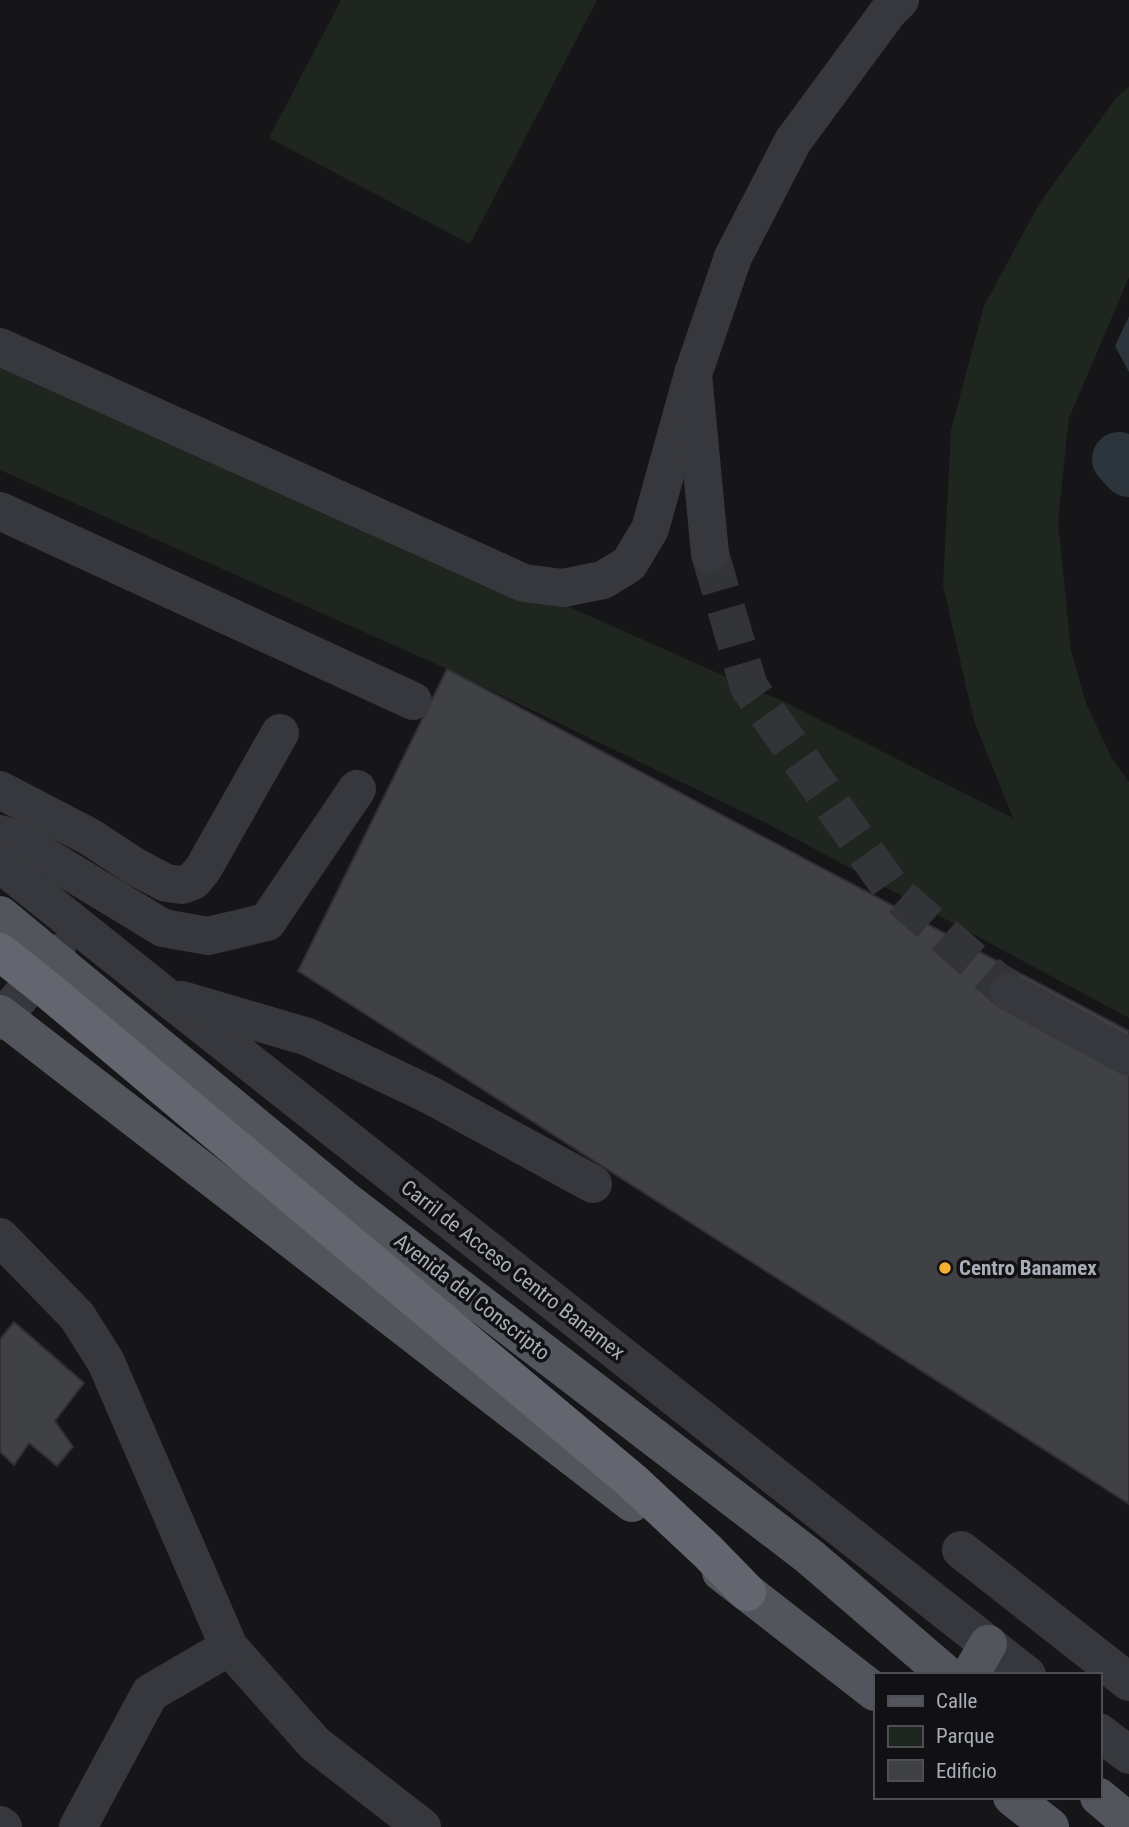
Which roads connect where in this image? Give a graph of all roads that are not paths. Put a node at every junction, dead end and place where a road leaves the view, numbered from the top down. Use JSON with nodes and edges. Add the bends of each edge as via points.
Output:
{"nodes":[{"id":1,"x":900,"y":0,"type":"edge"},
{"id":2,"x":0,"y":347,"type":"edge"},
{"id":3,"x":693,"y":374,"type":"junction"},
{"id":4,"x":0,"y":511,"type":"edge"},
{"id":5,"x":710,"y":554,"type":"tunnel mouth"},
{"id":6,"x":413,"y":701,"type":"dead end"},
{"id":7,"x":280,"y":733,"type":"dead end"},
{"id":8,"x":357,"y":789,"type":"dead end"},
{"id":9,"x":0,"y":790,"type":"edge"},
{"id":10,"x":0,"y":834,"type":"edge"},
{"id":11,"x":0,"y":864,"type":"edge"},
{"id":12,"x":0,"y":915,"type":"edge"},
{"id":13,"x":79,"y":928,"type":"junction"},
{"id":14,"x":0,"y":952,"type":"edge"},
{"id":15,"x":53,"y":959,"type":"junction"},
{"id":16,"x":1009,"y":992,"type":"tunnel mouth"},
{"id":17,"x":163,"y":994,"type":"junction"},
{"id":18,"x":1,"y":1017,"type":"edge"},
{"id":19,"x":1129,"y":1057,"type":"edge"},
{"id":20,"x":593,"y":1184,"type":"dead end"},
{"id":21,"x":0,"y":1237,"type":"edge"},
{"id":22,"x":961,"y":1550,"type":"dead end"},
{"id":23,"x":747,"y":1592,"type":"junction"},
{"id":24,"x":229,"y":1647,"type":"junction"},
{"id":25,"x":979,"y":1659,"type":"edge"},
{"id":26,"x":945,"y":1673,"type":"edge"},
{"id":27,"x":1021,"y":1673,"type":"edge"},
{"id":28,"x":1129,"y":1682,"type":"edge"},
{"id":29,"x":874,"y":1691,"type":"edge"},
{"id":30,"x":1101,"y":1734,"type":"edge"},
{"id":31,"x":1129,"y":1755,"type":"edge"},
{"id":32,"x":1015,"y":1799,"type":"edge"},
{"id":33,"x":1101,"y":1799,"type":"edge"},
{"id":34,"x":1129,"y":1822,"type":"edge"},
{"id":35,"x":78,"y":1827,"type":"edge"},
{"id":36,"x":422,"y":1827,"type":"edge"},
{"id":37,"x":1050,"y":1827,"type":"edge"}],
"edges":[{"from":1,"to":3,"type":"street","via":[[793,141],[733,257]]},
{"from":2,"to":3,"type":"street","via":[[524,583],[563,588],[603,580],[629,564],[650,529]]},
{"from":3,"to":5,"type":"street"},
{"from":4,"to":6,"type":"street"},
{"from":7,"to":9,"type":"street","via":[[203,869],[182,885],[166,884]]},
{"from":8,"to":10,"type":"street","via":[[267,922],[208,936],[163,928],[18,840]]},
{"from":11,"to":13,"type":"street","name":"Carril de Acceso Centro Banamex"},
{"from":12,"to":15,"type":"main road","name":"Avenida del Conscripto"},
{"from":13,"to":15,"type":"street"},
{"from":13,"to":17,"type":"street","name":"Carril de Acceso Centro Banamex"},
{"from":14,"to":23,"type":"highway","via":[[632,1481]]},
{"from":15,"to":18,"type":"street"},
{"from":15,"to":26,"type":"main road","name":"Avenida del Conscripto","via":[[341,1197],[810,1557]]},
{"from":16,"to":19,"type":"street"},
{"from":17,"to":20,"type":"street","via":[[308,1037],[430,1095]]},
{"from":17,"to":25,"type":"street","name":"Carril de Acceso Centro Banamex"},
{"from":18,"to":23,"type":"main road"},
{"from":21,"to":24,"type":"street","via":[[77,1316],[106,1362]]},
{"from":22,"to":28,"type":"street"},
{"from":23,"to":29,"type":"main road"},
{"from":24,"to":35,"type":"street","via":[[150,1693]]},
{"from":24,"to":36,"type":"street","via":[[315,1744]]},
{"from":25,"to":27,"type":"street","name":"Carril de Acceso Centro Banamex"},
{"from":30,"to":31,"type":"street"},
{"from":32,"to":37,"type":"main road"},
{"from":33,"to":34,"type":"main road"}]}
